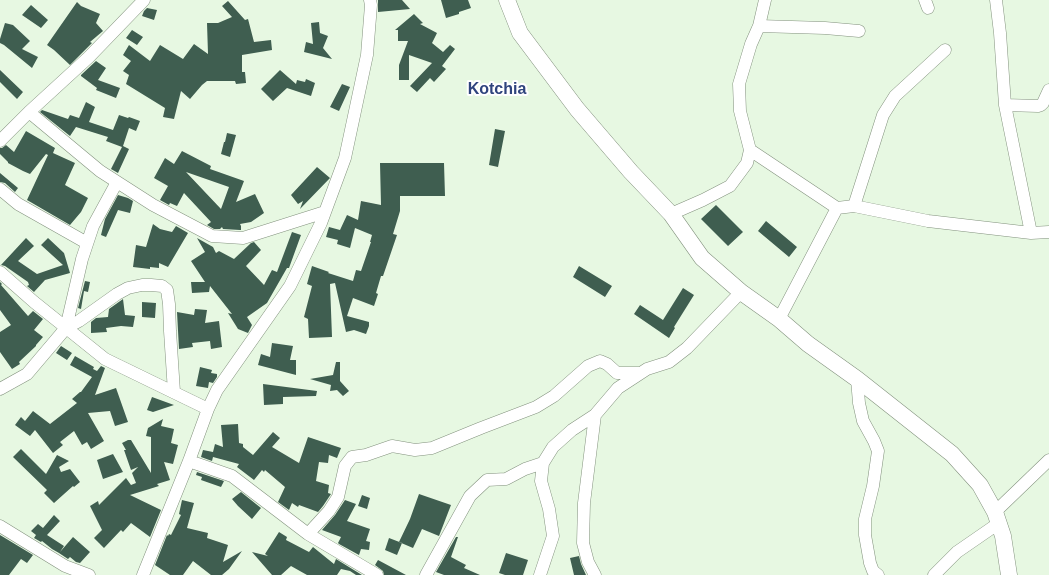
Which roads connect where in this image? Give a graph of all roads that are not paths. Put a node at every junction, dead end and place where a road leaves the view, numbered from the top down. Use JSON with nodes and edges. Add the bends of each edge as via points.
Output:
{"nodes":[{"id":1,"x":144,"y":0,"type":"edge"},
{"id":2,"x":370,"y":0,"type":"edge"},
{"id":3,"x":507,"y":0,"type":"edge"},
{"id":4,"x":765,"y":0,"type":"edge"},
{"id":5,"x":996,"y":0,"type":"edge"},
{"id":6,"x":759,"y":26,"type":"junction"},
{"id":7,"x":859,"y":31,"type":"dead end"},
{"id":8,"x":945,"y":50,"type":"dead end"},
{"id":9,"x":1049,"y":90,"type":"edge"},
{"id":10,"x":1005,"y":104,"type":"junction"},
{"id":11,"x":29,"y":112,"type":"junction"},
{"id":12,"x":0,"y":141,"type":"edge"},
{"id":13,"x":750,"y":150,"type":"junction"},
{"id":14,"x":117,"y":182,"type":"junction"},
{"id":15,"x":0,"y":189,"type":"edge"},
{"id":16,"x":854,"y":206,"type":"junction"},
{"id":17,"x":837,"y":208,"type":"junction"},
{"id":18,"x":325,"y":212,"type":"junction"},
{"id":19,"x":671,"y":214,"type":"junction"},
{"id":20,"x":1049,"y":232,"type":"edge"},
{"id":21,"x":1030,"y":233,"type":"junction"},
{"id":22,"x":87,"y":243,"type":"junction"},
{"id":23,"x":0,"y":272,"type":"edge"},
{"id":24,"x":741,"y":292,"type":"junction"},
{"id":25,"x":779,"y":319,"type":"junction"},
{"id":26,"x":66,"y":328,"type":"junction"},
{"id":27,"x":640,"y":374,"type":"junction"},
{"id":28,"x":857,"y":379,"type":"junction"},
{"id":29,"x":0,"y":389,"type":"edge"},
{"id":30,"x":174,"y":392,"type":"junction"},
{"id":31,"x":208,"y":409,"type":"junction"},
{"id":32,"x":595,"y":415,"type":"junction"},
{"id":33,"x":1049,"y":460,"type":"edge"},
{"id":34,"x":189,"y":461,"type":"junction"},
{"id":35,"x":543,"y":463,"type":"junction"},
{"id":36,"x":997,"y":517,"type":"junction"},
{"id":37,"x":0,"y":526,"type":"edge"},
{"id":38,"x":308,"y":534,"type":"junction"},
{"id":39,"x":89,"y":575,"type":"edge"},
{"id":40,"x":143,"y":575,"type":"edge"},
{"id":41,"x":377,"y":575,"type":"edge"},
{"id":42,"x":426,"y":575,"type":"edge"},
{"id":43,"x":540,"y":575,"type":"edge"},
{"id":44,"x":595,"y":575,"type":"edge"},
{"id":45,"x":878,"y":575,"type":"edge"},
{"id":46,"x":934,"y":575,"type":"edge"},
{"id":47,"x":1009,"y":575,"type":"edge"}],
"edges":[{"from":1,"to":11,"type":"street","via":[[89,57]]},
{"from":2,"to":18,"type":"street","via":[[367,55],[346,158]]},
{"from":3,"to":19,"type":"main road","via":[[520,33],[577,109]]},
{"from":4,"to":6,"type":"street"},
{"from":5,"to":10,"type":"street"},
{"from":6,"to":7,"type":"street"},
{"from":6,"to":13,"type":"street","via":[[739,84],[740,111]]},
{"from":8,"to":16,"type":"street","via":[[896,96],[883,115]]},
{"from":9,"to":10,"type":"street","via":[[1043,103],[1038,106]]},
{"from":10,"to":21,"type":"street"},
{"from":11,"to":12,"type":"street"},
{"from":11,"to":14,"type":"street"},
{"from":13,"to":17,"type":"street"},
{"from":13,"to":19,"type":"street","via":[[747,163],[730,186]]},
{"from":14,"to":18,"type":"street","via":[[153,205],[212,236],[243,238]]},
{"from":14,"to":22,"type":"street","via":[[93,226]]},
{"from":15,"to":22,"type":"street","via":[[18,204]]},
{"from":16,"to":17,"type":"street"},
{"from":16,"to":21,"type":"street","via":[[928,221]]},
{"from":17,"to":25,"type":"street"},
{"from":18,"to":31,"type":"street","via":[[290,286],[217,390]]},
{"from":19,"to":24,"type":"main road","via":[[702,258]]},
{"from":20,"to":21,"type":"street"},
{"from":22,"to":26,"type":"street"},
{"from":23,"to":26,"type":"street"},
{"from":24,"to":25,"type":"main road"},
{"from":24,"to":27,"type":"street","via":[[687,348],[669,362]]},
{"from":25,"to":28,"type":"main road","via":[[808,344]]},
{"from":26,"to":29,"type":"street","via":[[27,374]]},
{"from":26,"to":30,"type":"street","via":[[104,359]]},
{"from":26,"to":30,"type":"street","via":[[128,288],[142,285],[162,286],[167,290],[170,304]]},
{"from":27,"to":32,"type":"street","via":[[618,388]]},
{"from":27,"to":38,"type":"street","via":[[618,373],[600,361],[588,366],[554,396],[536,407],[432,448],[415,450],[392,446],[352,457],[346,466],[338,497],[329,512]]},
{"from":28,"to":36,"type":"main road","via":[[952,454],[980,485]]},
{"from":28,"to":45,"type":"street","via":[[863,421],[878,451],[865,535],[870,562],[873,571]]},
{"from":30,"to":31,"type":"street"},
{"from":31,"to":34,"type":"street"},
{"from":32,"to":35,"type":"street","via":[[572,430],[553,447]]},
{"from":32,"to":44,"type":"street","via":[[584,503],[583,543]]},
{"from":33,"to":36,"type":"street"},
{"from":34,"to":38,"type":"street","via":[[232,476]]},
{"from":34,"to":40,"type":"street"},
{"from":35,"to":42,"type":"street","via":[[506,479],[486,480],[470,496]]},
{"from":35,"to":43,"type":"street","via":[[541,481],[553,536]]},
{"from":36,"to":46,"type":"street"},
{"from":36,"to":47,"type":"main road","via":[[1003,536]]},
{"from":37,"to":39,"type":"street","via":[[65,566]]},
{"from":38,"to":41,"type":"street"}]}
